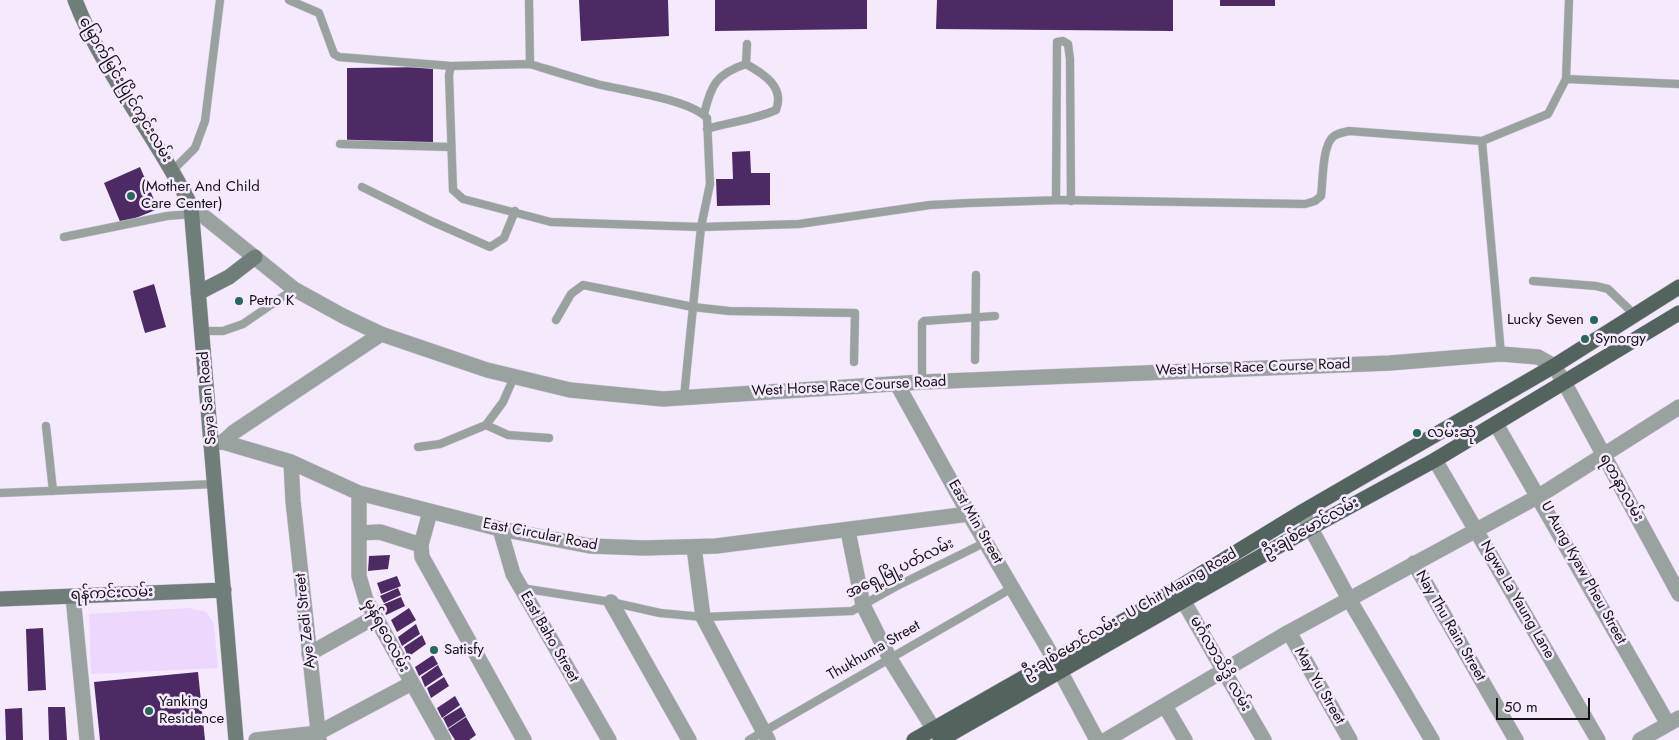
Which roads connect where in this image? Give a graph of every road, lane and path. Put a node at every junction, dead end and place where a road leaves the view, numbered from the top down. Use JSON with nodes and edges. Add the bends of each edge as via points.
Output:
{"nodes":[{"id":1,"x":75,"y":0,"type":"edge"},
{"id":2,"x":220,"y":0,"type":"edge"},
{"id":3,"x":289,"y":0,"type":"edge"},
{"id":4,"x":529,"y":0,"type":"edge"},
{"id":5,"x":1569,"y":0,"type":"edge"},
{"id":6,"x":747,"y":44,"type":"dead end"},
{"id":7,"x":530,"y":64,"type":"junction"},
{"id":8,"x":746,"y":64,"type":"junction"},
{"id":9,"x":451,"y":66,"type":"junction"},
{"id":10,"x":1566,"y":79,"type":"junction"},
{"id":11,"x":1679,"y":84,"type":"edge"},
{"id":12,"x":704,"y":114,"type":"junction"},
{"id":13,"x":707,"y":129,"type":"junction"},
{"id":14,"x":1482,"y":142,"type":"junction"},
{"id":15,"x":340,"y":144,"type":"dead end"},
{"id":16,"x":451,"y":147,"type":"junction"},
{"id":17,"x":173,"y":170,"type":"junction"},
{"id":18,"x":362,"y":187,"type":"dead end"},
{"id":19,"x":1056,"y":200,"type":"junction"},
{"id":20,"x":1071,"y":201,"type":"junction"},
{"id":21,"x":191,"y":210,"type":"junction"},
{"id":22,"x":515,"y":211,"type":"junction"},
{"id":23,"x":701,"y":227,"type":"junction"},
{"id":24,"x":64,"y":238,"type":"dead end"},
{"id":25,"x":255,"y":256,"type":"junction"},
{"id":26,"x":976,"y":275,"type":"dead end"},
{"id":27,"x":1533,"y":281,"type":"dead end"},
{"id":28,"x":1679,"y":287,"type":"edge"},
{"id":29,"x":294,"y":289,"type":"junction"},
{"id":30,"x":198,"y":294,"type":"junction"},
{"id":31,"x":693,"y":307,"type":"junction"},
{"id":32,"x":1679,"y":313,"type":"edge"},
{"id":33,"x":995,"y":316,"type":"dead end"},
{"id":34,"x":1636,"y":316,"type":"junction"},
{"id":35,"x":975,"y":317,"type":"junction"},
{"id":36,"x":556,"y":320,"type":"dead end"},
{"id":37,"x":201,"y":331,"type":"junction"},
{"id":38,"x":381,"y":334,"type":"junction"},
{"id":39,"x":1501,"y":354,"type":"junction"},
{"id":40,"x":975,"y":360,"type":"dead end"},
{"id":41,"x":854,"y":362,"type":"dead end"},
{"id":42,"x":1554,"y":366,"type":"junction"},
{"id":43,"x":514,"y":377,"type":"junction"},
{"id":44,"x":922,"y":382,"type":"junction"},
{"id":45,"x":1564,"y":382,"type":"junction"},
{"id":46,"x":897,"y":384,"type":"junction"},
{"id":47,"x":684,"y":397,"type":"junction"},
{"id":48,"x":1679,"y":407,"type":"edge"},
{"id":49,"x":1496,"y":424,"type":"junction"},
{"id":50,"x":486,"y":425,"type":"junction"},
{"id":51,"x":46,"y":426,"type":"dead end"},
{"id":52,"x":548,"y":438,"type":"dead end"},
{"id":53,"x":218,"y":442,"type":"junction"},
{"id":54,"x":418,"y":446,"type":"dead end"},
{"id":55,"x":1604,"y":457,"type":"junction"},
{"id":56,"x":1435,"y":460,"type":"junction"},
{"id":57,"x":291,"y":462,"type":"junction"},
{"id":58,"x":215,"y":484,"type":"junction"},
{"id":59,"x":53,"y":491,"type":"junction"},
{"id":60,"x":0,"y":493,"type":"edge"},
{"id":61,"x":359,"y":493,"type":"junction"},
{"id":62,"x":1539,"y":496,"type":"junction"},
{"id":63,"x":430,"y":512,"type":"junction"},
{"id":64,"x":1302,"y":512,"type":"junction"},
{"id":65,"x":969,"y":514,"type":"junction"},
{"id":66,"x":1312,"y":527,"type":"junction"},
{"id":67,"x":500,"y":529,"type":"junction"},
{"id":68,"x":1476,"y":530,"type":"junction"},
{"id":69,"x":848,"y":531,"type":"junction"},
{"id":70,"x":359,"y":533,"type":"junction"},
{"id":71,"x":986,"y":542,"type":"junction"},
{"id":72,"x":421,"y":545,"type":"junction"},
{"id":73,"x":694,"y":547,"type":"junction"},
{"id":74,"x":1414,"y":563,"type":"junction"},
{"id":75,"x":1674,"y":573,"type":"edge"},
{"id":76,"x":521,"y":588,"type":"junction"},
{"id":77,"x":1012,"y":588,"type":"junction"},
{"id":78,"x":224,"y":590,"type":"junction"},
{"id":79,"x":1679,"y":594,"type":"edge"},
{"id":80,"x":1180,"y":595,"type":"junction"},
{"id":81,"x":73,"y":596,"type":"junction"},
{"id":82,"x":0,"y":599,"type":"edge"},
{"id":83,"x":1349,"y":599,"type":"junction"},
{"id":84,"x":611,"y":602,"type":"junction"},
{"id":85,"x":863,"y":605,"type":"junction"},
{"id":86,"x":375,"y":617,"type":"junction"},
{"id":87,"x":704,"y":617,"type":"junction"},
{"id":88,"x":1289,"y":632,"type":"junction"},
{"id":89,"x":309,"y":654,"type":"junction"},
{"id":90,"x":890,"y":659,"type":"junction"},
{"id":91,"x":1057,"y":665,"type":"junction"},
{"id":92,"x":1224,"y":671,"type":"junction"},
{"id":93,"x":412,"y":683,"type":"junction"},
{"id":94,"x":1165,"y":706,"type":"junction"},
{"id":95,"x":1673,"y":721,"type":"edge"},
{"id":96,"x":937,"y":734,"type":"edge"},
{"id":97,"x":766,"y":736,"type":"edge"},
{"id":98,"x":318,"y":737,"type":"edge"},
{"id":99,"x":87,"y":740,"type":"edge"},
{"id":100,"x":236,"y":740,"type":"edge"},
{"id":101,"x":256,"y":740,"type":"edge"},
{"id":102,"x":444,"y":740,"type":"edge"},
{"id":103,"x":524,"y":740,"type":"edge"},
{"id":104,"x":609,"y":740,"type":"edge"},
{"id":105,"x":689,"y":740,"type":"edge"},
{"id":106,"x":749,"y":740,"type":"edge"},
{"id":107,"x":914,"y":740,"type":"edge"},
{"id":108,"x":1097,"y":740,"type":"edge"},
{"id":109,"x":1106,"y":740,"type":"edge"},
{"id":110,"x":1185,"y":740,"type":"edge"},
{"id":111,"x":1264,"y":740,"type":"edge"},
{"id":112,"x":1350,"y":740,"type":"edge"},
{"id":113,"x":1432,"y":740,"type":"edge"},
{"id":114,"x":1516,"y":740,"type":"edge"},
{"id":115,"x":1598,"y":740,"type":"edge"},
{"id":116,"x":1640,"y":740,"type":"edge"}],
"edges":[{"from":1,"to":17,"type":"main road","name":"မြောက်မြင်းပြိုင်ကွင်းလမ်း","via":[[96,46]]},
{"from":2,"to":17,"type":"lane","via":[[205,121],[195,148]]},
{"from":3,"to":9,"type":"lane","via":[[319,13],[334,54],[339,57]]},
{"from":4,"to":7,"type":"lane"},
{"from":5,"to":10,"type":"lane"},
{"from":6,"to":8,"type":"lane"},
{"from":7,"to":9,"type":"lane"},
{"from":7,"to":12,"type":"lane","via":[[675,102]]},
{"from":8,"to":12,"type":"lane","via":[[730,69],[717,79]]},
{"from":8,"to":13,"type":"lane","via":[[770,79],[778,93],[776,110]]},
{"from":9,"to":16,"type":"lane"},
{"from":10,"to":11,"type":"lane"},
{"from":10,"to":14,"type":"lane","via":[[1548,114]]},
{"from":12,"to":13,"type":"lane"},
{"from":13,"to":23,"type":"lane","via":[[710,184]]},
{"from":14,"to":20,"type":"lane","via":[[1349,131],[1339,133],[1332,136],[1326,146],[1321,196],[1315,202],[1305,204]]},
{"from":14,"to":39,"type":"lane"},
{"from":15,"to":16,"type":"lane"},
{"from":16,"to":22,"type":"lane","via":[[453,190],[463,198]]},
{"from":17,"to":21,"type":"main road","name":"မြောက်မြင်းပြိုင်ကွင်းလမ်း"},
{"from":18,"to":22,"type":"lane","via":[[490,247],[504,238]]},
{"from":19,"to":20,"type":"lane"},
{"from":19,"to":20,"type":"lane","via":[[1057,42],[1063,41],[1068,44],[1070,59]]},
{"from":19,"to":23,"type":"lane","via":[[930,205],[799,224]]},
{"from":21,"to":24,"type":"lane"},
{"from":21,"to":25,"type":"street","name":"West Horse Race Course Road"},
{"from":21,"to":30,"type":"main road","name":"Saya San Road"},
{"from":22,"to":23,"type":"lane","via":[[551,222]]},
{"from":23,"to":31,"type":"lane"},
{"from":25,"to":29,"type":"street","name":"West Horse Race Course Road"},
{"from":25,"to":30,"type":"main road","via":[[229,277]]},
{"from":26,"to":35,"type":"lane"},
{"from":27,"to":34,"type":"lane","via":[[1608,289]]},
{"from":28,"to":34,"type":"main road"},
{"from":29,"to":37,"type":"lane","via":[[243,324],[223,331]]},
{"from":29,"to":38,"type":"street","name":"West Horse Race Course Road"},
{"from":30,"to":37,"type":"main road","name":"Saya San Road"},
{"from":31,"to":36,"type":"lane","via":[[583,285],[571,294]]},
{"from":31,"to":41,"type":"lane","via":[[730,311],[855,313]]},
{"from":31,"to":47,"type":"lane"},
{"from":32,"to":45,"type":"main road","name":"ဦးချစ်မောင်လမ်း"},
{"from":33,"to":35,"type":"lane"},
{"from":34,"to":42,"type":"main road"},
{"from":35,"to":40,"type":"lane"},
{"from":35,"to":44,"type":"lane","via":[[922,323]]},
{"from":37,"to":53,"type":"main road","name":"Saya San Road"},
{"from":38,"to":43,"type":"street","name":"West Horse Race Course Road"},
{"from":38,"to":53,"type":"street"},
{"from":39,"to":42,"type":"street","name":"West Horse Race Course Road","via":[[1538,357]]},
{"from":39,"to":44,"type":"street","name":"West Horse Race Course Road","via":[[1390,362]]},
{"from":42,"to":45,"type":"street","name":"ရတနာလမ်း"},
{"from":42,"to":64,"type":"main road","name":"ဦးချစ်မောင်လမ်း - U Chit Maung Road"},
{"from":43,"to":47,"type":"street","name":"West Horse Race Course Road","via":[[570,390],[663,400]]},
{"from":43,"to":50,"type":"lane","via":[[503,402]]},
{"from":44,"to":46,"type":"street","name":"West Horse Race Course Road"},
{"from":45,"to":49,"type":"main road","name":"ဦးချစ်မောင်လမ်း"},
{"from":45,"to":55,"type":"street","name":"ရတနာလမ်း"},
{"from":46,"to":47,"type":"street","name":"West Horse Race Course Road"},
{"from":46,"to":65,"type":"street","name":"East Min Street"},
{"from":48,"to":55,"type":"street"},
{"from":49,"to":56,"type":"main road","name":"ဦးချစ်မောင်လမ်း"},
{"from":49,"to":62,"type":"street","name":"U Aung Kyaw Pheu Street"},
{"from":50,"to":52,"type":"lane","via":[[508,435]]},
{"from":50,"to":54,"type":"lane","via":[[440,444]]},
{"from":51,"to":59,"type":"lane"},
{"from":53,"to":57,"type":"street","name":"East Circular Road"},
{"from":53,"to":58,"type":"main road","name":"Saya San Road"},
{"from":55,"to":62,"type":"street"},
{"from":55,"to":75,"type":"street","name":"ရတနာလမ်း"},
{"from":56,"to":66,"type":"main road","name":"ဦးချစ်မောင်လမ်း"},
{"from":56,"to":68,"type":"street","name":"Ngwe La Yaung Lane"},
{"from":57,"to":61,"type":"street","name":"East Circular Road"},
{"from":57,"to":89,"type":"street","name":"Aye Zedi Street","via":[[292,501]]},
{"from":58,"to":59,"type":"lane"},
{"from":58,"to":78,"type":"main road","name":"Saya San Road"},
{"from":59,"to":60,"type":"lane"},
{"from":61,"to":63,"type":"street","name":"East Circular Road"},
{"from":61,"to":70,"type":"street","name":"မှန်ရဝေလမ်း"},
{"from":62,"to":68,"type":"street"},
{"from":62,"to":95,"type":"street","name":"U Aung Kyaw Pheu Street"},
{"from":63,"to":67,"type":"street","name":"East Circular Road"},
{"from":63,"to":72,"type":"street"},
{"from":64,"to":66,"type":"street"},
{"from":64,"to":80,"type":"main road","name":"ဦးချစ်မောင်လမ်း - U Chit Maung Road"},
{"from":65,"to":69,"type":"street","name":"East Circular Road"},
{"from":65,"to":71,"type":"street","name":"East Min Street"},
{"from":66,"to":80,"type":"main road","name":"ဦးချစ်မောင်လမ်း"},
{"from":66,"to":83,"type":"street"},
{"from":67,"to":73,"type":"street","name":"East Circular Road","via":[[590,546]]},
{"from":67,"to":76,"type":"street","name":"East Baho Street","via":[[513,574]]},
{"from":68,"to":74,"type":"street"},
{"from":68,"to":115,"type":"street","name":"Ngwe La Yaung Lane"},
{"from":69,"to":73,"type":"street","name":"East Circular Road"},
{"from":69,"to":85,"type":"street"},
{"from":70,"to":72,"type":"street","via":[[380,532]]},
{"from":70,"to":86,"type":"street","name":"မှန်ရဝေလမ်း","via":[[359,576]]},
{"from":71,"to":77,"type":"street","name":"East Min Street"},
{"from":71,"to":85,"type":"lane","name":"အရှေ့မြို့ပတ်လမ်း"},
{"from":72,"to":103,"type":"street","via":[[422,557]]},
{"from":73,"to":87,"type":"street"},
{"from":74,"to":83,"type":"street"},
{"from":74,"to":114,"type":"street","name":"Nay Thu Rain Street"},
{"from":75,"to":79,"type":"street","name":"ရတနာလမ်း"},
{"from":76,"to":84,"type":"lane","name":"အရှေ့မြို့ပတ်လမ်း"},
{"from":76,"to":104,"type":"street","name":"East Baho Street"},
{"from":77,"to":90,"type":"lane","name":"Thukhuma Street"},
{"from":77,"to":91,"type":"street","name":"East Min Street"},
{"from":78,"to":81,"type":"main road","name":"ရန်ကင်းလမ်း"},
{"from":78,"to":100,"type":"main road","name":"Saya San Road"},
{"from":80,"to":91,"type":"main road","name":"ဦးချစ်မောင်လမ်း"},
{"from":80,"to":92,"type":"street","name":"မင်္ဂလာသိဒ္ဓိ လမ်း"},
{"from":81,"to":82,"type":"main road","name":"ရန်ကင်းလမ်း"},
{"from":81,"to":99,"type":"street"},
{"from":83,"to":88,"type":"street"},
{"from":83,"to":113,"type":"street"},
{"from":84,"to":87,"type":"lane","name":"အရှေ့မြို့ပတ်လမ်း","via":[[660,613]]},
{"from":84,"to":105,"type":"street"},
{"from":85,"to":87,"type":"lane","name":"အရှေ့မြို့ပတ်လမ်း","via":[[852,611]]},
{"from":85,"to":90,"type":"street"},
{"from":86,"to":89,"type":"street"},
{"from":86,"to":93,"type":"street","name":"မှန်ရဝေလမ်း"},
{"from":87,"to":97,"type":"street"},
{"from":88,"to":92,"type":"street"},
{"from":88,"to":112,"type":"street","name":"May Yu Street"},
{"from":89,"to":98,"type":"street","name":"Aye Zedi Street"},
{"from":90,"to":96,"type":"street"},
{"from":90,"to":97,"type":"lane","name":"Thukhuma Street"},
{"from":91,"to":96,"type":"main road","name":"ဦးချစ်မောင်လမ်း"},
{"from":91,"to":108,"type":"street","name":"East Min Street"},
{"from":92,"to":94,"type":"street"},
{"from":92,"to":111,"type":"street","name":"မင်္ဂလာသိဒ္ဓိ လမ်း"},
{"from":93,"to":98,"type":"street"},
{"from":93,"to":102,"type":"street","name":"မှန်ရဝေလမ်း"},
{"from":94,"to":109,"type":"street"},
{"from":94,"to":110,"type":"street"},
{"from":95,"to":116,"type":"street"},
{"from":96,"to":107,"type":"main road"},
{"from":97,"to":106,"type":"lane","name":"Thukhuma Street"},
{"from":98,"to":101,"type":"street"}]}
